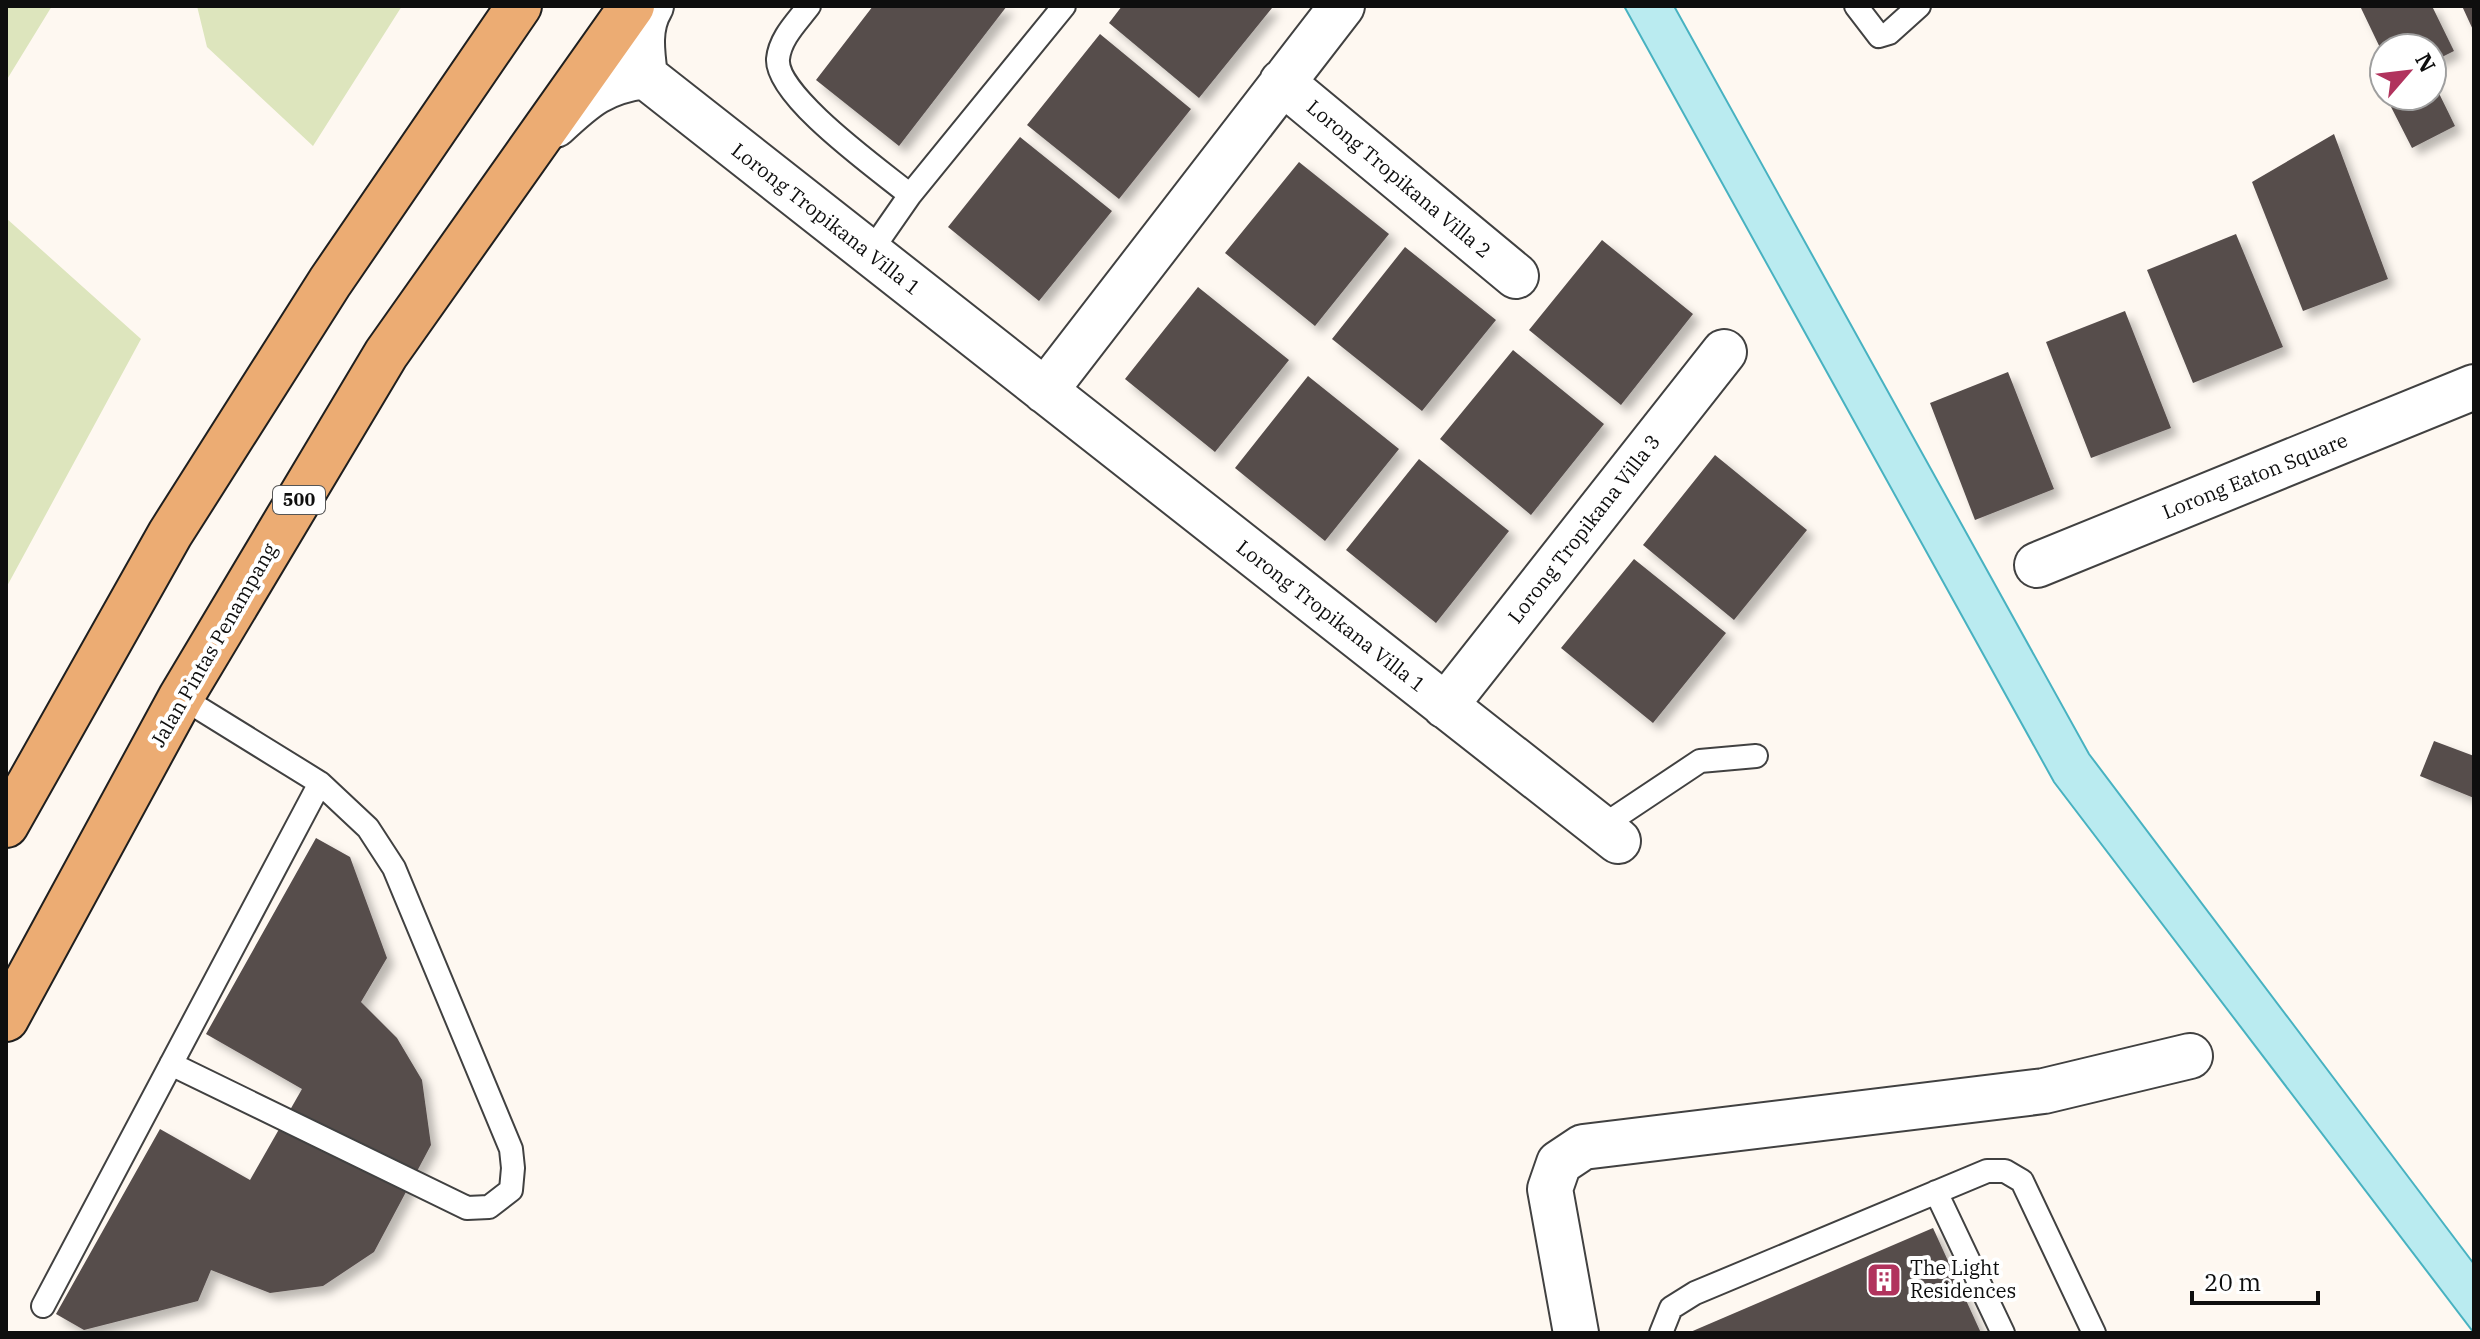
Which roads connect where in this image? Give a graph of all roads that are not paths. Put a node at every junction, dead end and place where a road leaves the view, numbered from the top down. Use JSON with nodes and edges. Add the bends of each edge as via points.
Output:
{"nodes":[{"id":1,"x":519,"y":6,"type":"edge"},
{"id":2,"x":632,"y":6,"type":"edge"},
{"id":3,"x":651,"y":6,"type":"edge"},
{"id":4,"x":809,"y":6,"type":"edge"},
{"id":5,"x":1064,"y":6,"type":"edge"},
{"id":6,"x":1342,"y":6,"type":"edge"},
{"id":7,"x":1856,"y":6,"type":"edge"},
{"id":8,"x":1919,"y":6,"type":"edge"},
{"id":9,"x":645,"y":76,"type":"junction"},
{"id":10,"x":1282,"y":82,"type":"junction"},
{"id":11,"x":530,"y":149,"type":"junction"},
{"id":12,"x":910,"y":195,"type":"junction"},
{"id":13,"x":869,"y":254,"type":"junction"},
{"id":14,"x":1516,"y":276,"type":"dead end"},
{"id":15,"x":1724,"y":352,"type":"dead end"},
{"id":16,"x":2474,"y":387,"type":"edge"},
{"id":17,"x":1045,"y":391,"type":"junction"},
{"id":18,"x":2037,"y":565,"type":"dead end"},
{"id":19,"x":181,"y":697,"type":"junction"},
{"id":20,"x":1445,"y":706,"type":"junction"},
{"id":21,"x":1756,"y":756,"type":"dead end"},
{"id":22,"x":320,"y":783,"type":"junction"},
{"id":23,"x":6,"y":825,"type":"edge"},
{"id":24,"x":1610,"y":834,"type":"joint"},
{"id":25,"x":6,"y":1019,"type":"edge"},
{"id":26,"x":2190,"y":1056,"type":"dead end"},
{"id":27,"x":171,"y":1064,"type":"junction"},
{"id":28,"x":1936,"y":1192,"type":"junction"},
{"id":29,"x":43,"y":1306,"type":"dead end"},
{"id":30,"x":1576,"y":1333,"type":"edge"},
{"id":31,"x":1661,"y":1333,"type":"edge"},
{"id":32,"x":2003,"y":1333,"type":"edge"},
{"id":33,"x":2094,"y":1333,"type":"edge"}],
"edges":[{"from":1,"to":23,"type":"main road","via":[[330,282],[170,534]]},
{"from":2,"to":11,"type":"main road","name":"Jalan Pintas Penampang","number":"500"},
{"from":3,"to":9,"type":"street","via":[[641,46]]},
{"from":4,"to":12,"type":"lane","via":[[783,40],[778,62],[787,84],[803,106]]},
{"from":5,"to":12,"type":"lane"},
{"from":6,"to":10,"type":"street"},
{"from":7,"to":8,"type":"lane","via":[[1879,36]]},
{"from":9,"to":11,"type":"street","via":[[618,80],[584,97]]},
{"from":9,"to":13,"type":"street","name":"Lorong Tropikana Villa 1"},
{"from":10,"to":14,"type":"street","name":"Lorong Tropikana Villa 2"},
{"from":10,"to":17,"type":"street"},
{"from":11,"to":19,"type":"main road","name":"Jalan Pintas Penampang","number":"500","via":[[386,354]]},
{"from":12,"to":13,"type":"lane"},
{"from":13,"to":17,"type":"street","name":"Lorong Tropikana Villa 1"},
{"from":15,"to":20,"type":"street","name":"Lorong Tropikana Villa 3"},
{"from":16,"to":18,"type":"street","name":"Lorong Eaton Square"},
{"from":17,"to":20,"type":"street","name":"Lorong Tropikana Villa 1"},
{"from":19,"to":22,"type":"lane"},
{"from":19,"to":25,"type":"main road","name":"Jalan Pintas Penampang","number":"500"},
{"from":20,"to":24,"type":"street","name":"Lorong Tropikana Villa 1"},
{"from":21,"to":24,"type":"lane","via":[[1700,761]]},
{"from":22,"to":27,"type":"lane"},
{"from":22,"to":27,"type":"lane","via":[[368,828],[394,868],[511,1149],[511,1190],[489,1207],[467,1208]]},
{"from":26,"to":30,"type":"street","via":[[2044,1091],[1583,1147],[1559,1163],[1550,1189]]},
{"from":27,"to":29,"type":"lane"},
{"from":28,"to":31,"type":"lane","via":[[1695,1293],[1671,1308]]},
{"from":28,"to":32,"type":"lane"},
{"from":28,"to":33,"type":"lane","via":[[1987,1171],[2005,1171],[2022,1181]]}]}
